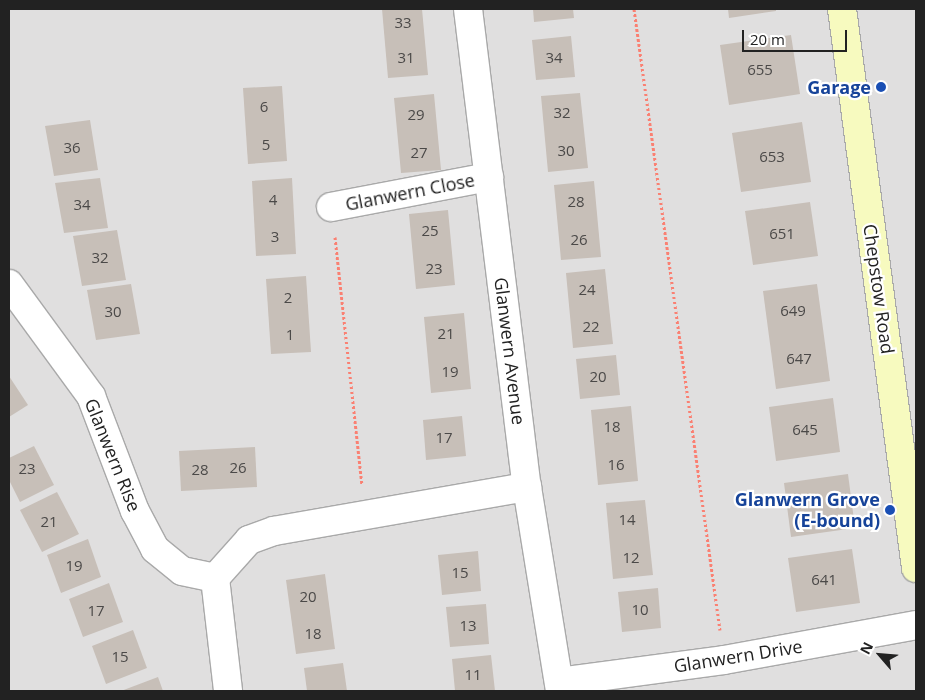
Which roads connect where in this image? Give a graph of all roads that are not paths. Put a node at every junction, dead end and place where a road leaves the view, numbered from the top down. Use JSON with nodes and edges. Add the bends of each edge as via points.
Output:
{"nodes":[{"id":1,"x":468,"y":9,"type":"edge"},
{"id":2,"x":842,"y":9,"type":"edge"},
{"id":3,"x":489,"y":178,"type":"junction"},
{"id":4,"x":331,"y":207,"type":"road end"},
{"id":5,"x":9,"y":284,"type":"edge"},
{"id":6,"x":527,"y":487,"type":"junction"},
{"id":7,"x":916,"y":568,"type":"edge"},
{"id":8,"x":215,"y":578,"type":"junction"},
{"id":9,"x":916,"y":625,"type":"edge"},
{"id":10,"x":560,"y":687,"type":"edge"},
{"id":11,"x":228,"y":691,"type":"edge"}],
"edges":[{"from":1,"to":3,"type":"street","name":"Glanwern Avenue"},
{"from":2,"to":7,"type":"main road","name":"Chepstow Road"},
{"from":3,"to":4,"type":"street","name":"Glanwern Close"},
{"from":3,"to":6,"type":"street","name":"Glanwern Avenue"},
{"from":5,"to":8,"type":"street","name":"Glanwern Rise","via":[[91,396],[135,511],[155,549],[182,571]]},
{"from":6,"to":8,"type":"street","via":[[365,515],[249,540]]},
{"from":6,"to":10,"type":"street","name":"Glanwern Avenue"},
{"from":8,"to":11,"type":"street"},
{"from":9,"to":10,"type":"street","name":"Glanwern Drive"}]}
